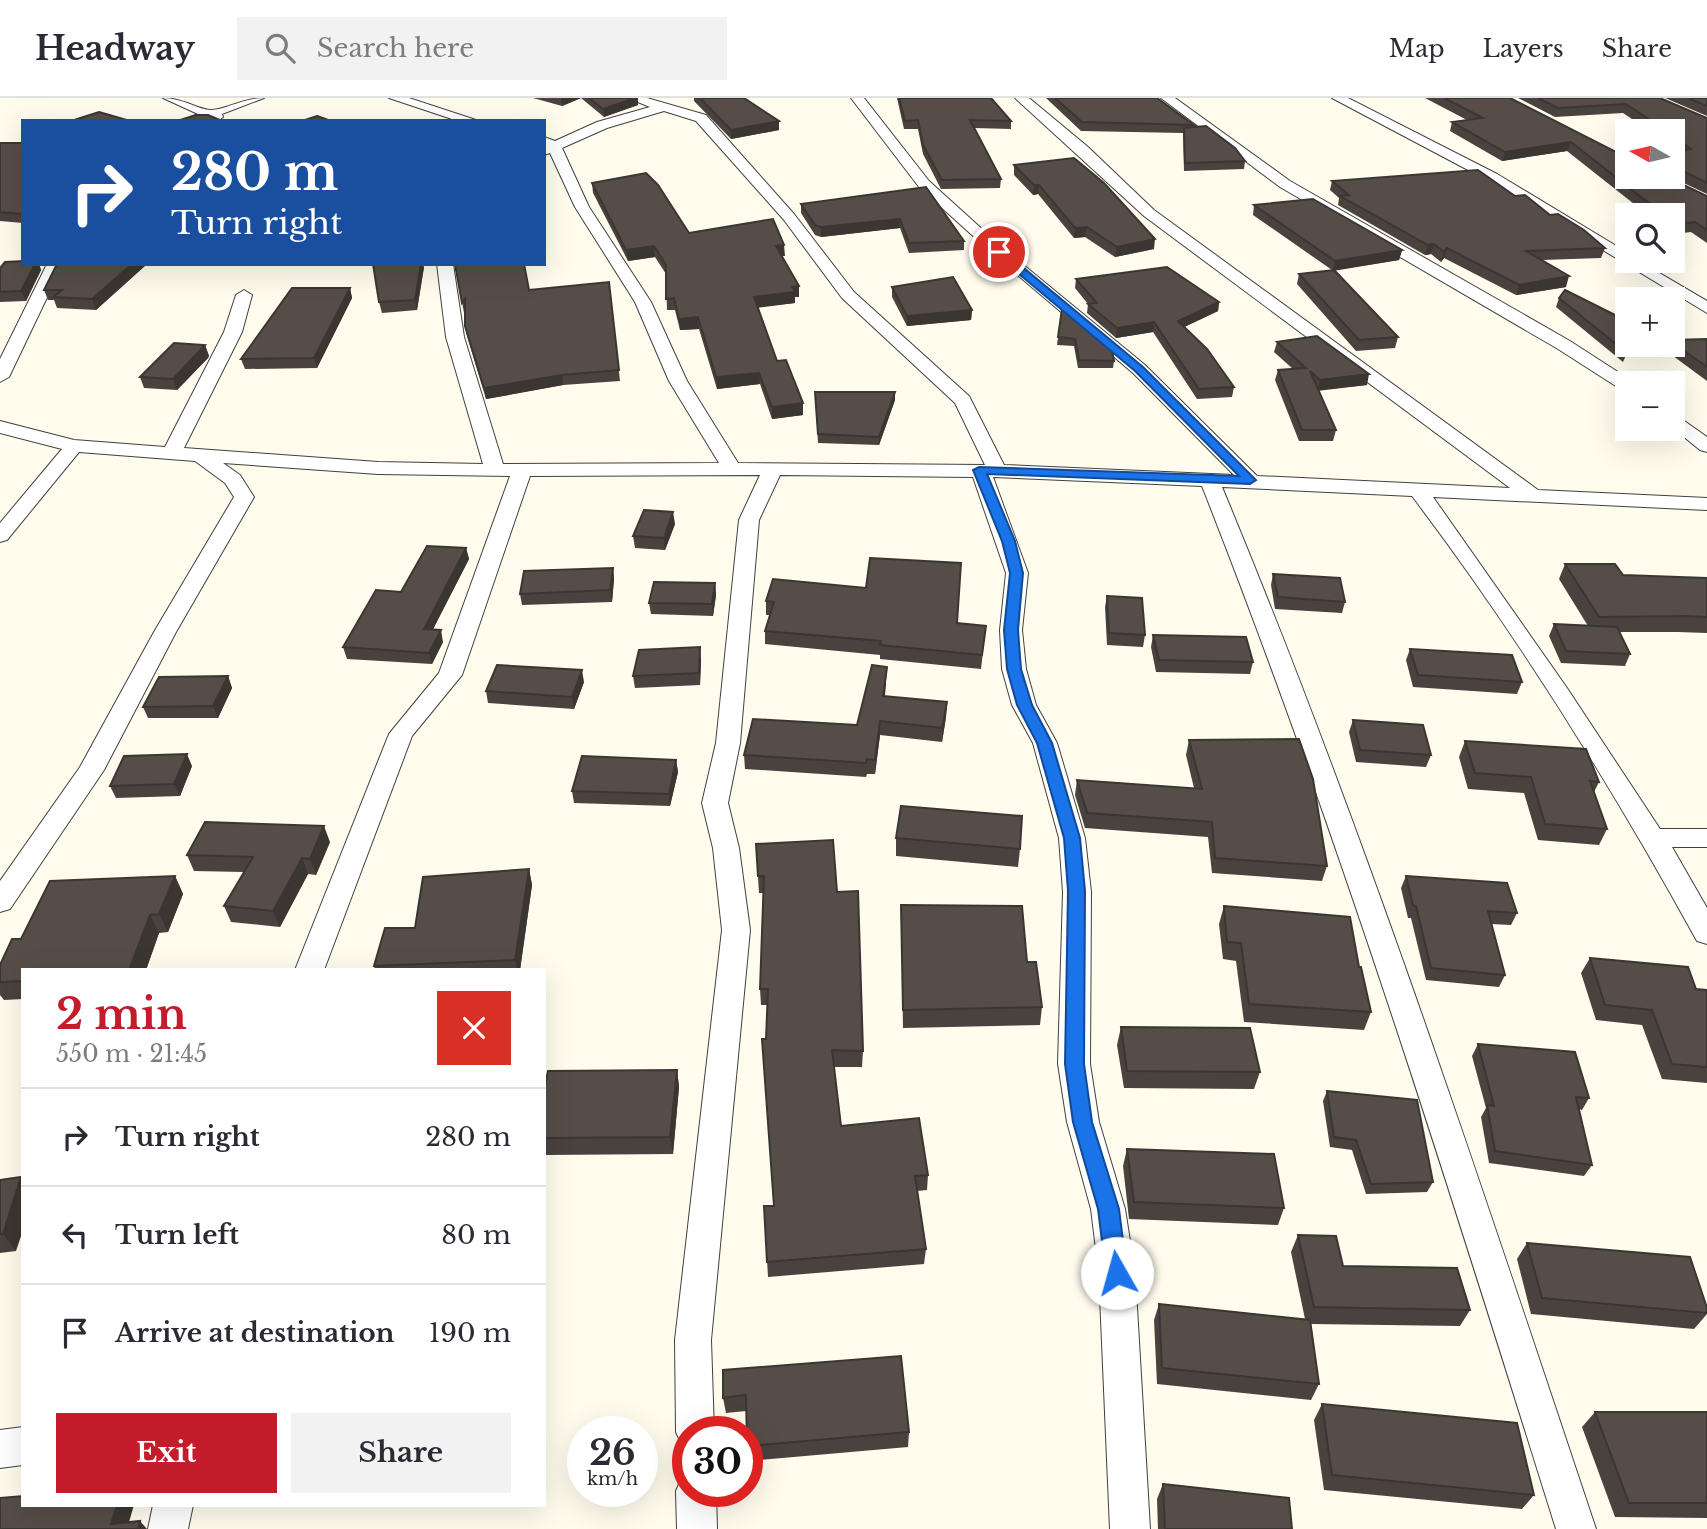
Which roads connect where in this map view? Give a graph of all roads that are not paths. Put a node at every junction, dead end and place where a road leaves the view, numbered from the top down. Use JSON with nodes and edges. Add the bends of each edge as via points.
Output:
{"nodes":[{"id":1,"x":169,"y":98,"type":"edge"},
{"id":2,"x":258,"y":98,"type":"edge"},
{"id":3,"x":395,"y":98,"type":"edge"},
{"id":4,"x":634,"y":98,"type":"edge"},
{"id":5,"x":691,"y":98,"type":"edge"},
{"id":6,"x":857,"y":98,"type":"edge"},
{"id":7,"x":1021,"y":98,"type":"edge"},
{"id":8,"x":1167,"y":98,"type":"edge"},
{"id":9,"x":1338,"y":98,"type":"edge"},
{"id":10,"x":666,"y":107,"type":"junction"},
{"id":11,"x":210,"y":115,"type":"junction"},
{"id":12,"x":196,"y":119,"type":"edge"},
{"id":13,"x":223,"y":119,"type":"edge"},
{"id":14,"x":466,"y":119,"type":"edge"},
{"id":15,"x":547,"y":146,"type":"edge"},
{"id":16,"x":1615,"y":253,"type":"edge"},
{"id":17,"x":54,"y":266,"type":"edge"},
{"id":18,"x":445,"y":266,"type":"edge"},
{"id":19,"x":1648,"y":273,"type":"edge"},
{"id":20,"x":244,"y":295,"type":"dead end"},
{"id":21,"x":1707,"y":308,"type":"edge"},
{"id":22,"x":0,"y":377,"type":"edge"},
{"id":23,"x":1615,"y":378,"type":"edge"},
{"id":24,"x":0,"y":427,"type":"edge"},
{"id":25,"x":1685,"y":429,"type":"edge"},
{"id":26,"x":74,"y":446,"type":"junction"},
{"id":27,"x":1707,"y":446,"type":"edge"},
{"id":28,"x":185,"y":452,"type":"junction"},
{"id":29,"x":291,"y":463,"type":"junction"},
{"id":30,"x":732,"y":469,"type":"junction"},
{"id":31,"x":772,"y":469,"type":"junction"},
{"id":32,"x":495,"y":470,"type":"junction"},
{"id":33,"x":988,"y":470,"type":"junction"},
{"id":34,"x":522,"y":471,"type":"junction"},
{"id":35,"x":1209,"y":478,"type":"junction"},
{"id":36,"x":1250,"y":480,"type":"junction"},
{"id":37,"x":255,"y":486,"type":"junction"},
{"id":38,"x":1417,"y":489,"type":"junction"},
{"id":39,"x":1532,"y":495,"type":"junction"},
{"id":40,"x":1707,"y":504,"type":"edge"},
{"id":41,"x":0,"y":536,"type":"edge"},
{"id":42,"x":1654,"y":838,"type":"junction"},
{"id":43,"x":1707,"y":838,"type":"edge"},
{"id":44,"x":0,"y":902,"type":"edge"},
{"id":45,"x":1707,"y":933,"type":"edge"},
{"id":46,"x":310,"y":968,"type":"edge"},
{"id":47,"x":695,"y":1416,"type":"edge"},
{"id":48,"x":21,"y":1446,"type":"edge"},
{"id":49,"x":0,"y":1449,"type":"edge"},
{"id":50,"x":173,"y":1507,"type":"edge"},
{"id":51,"x":696,"y":1507,"type":"edge"},
{"id":52,"x":168,"y":1529,"type":"edge"},
{"id":53,"x":697,"y":1529,"type":"edge"},
{"id":54,"x":1130,"y":1529,"type":"edge"},
{"id":55,"x":1576,"y":1529,"type":"edge"}],
"edges":[{"from":1,"to":11,"type":"street"},
{"from":2,"to":11,"type":"street"},
{"from":3,"to":14,"type":"street"},
{"from":4,"to":10,"type":"street"},
{"from":5,"to":10,"type":"street"},
{"from":6,"to":36,"type":"street","via":[[924,184],[1139,369]]},
{"from":7,"to":39,"type":"street","via":[[1149,213]]},
{"from":8,"to":23,"type":"street","via":[[1285,184]]},
{"from":9,"to":16,"type":"street","via":[[1492,177]]},
{"from":10,"to":15,"type":"street"},
{"from":10,"to":33,"type":"street","via":[[701,118],[789,217],[848,295],[963,400]]},
{"from":11,"to":12,"type":"street"},
{"from":11,"to":13,"type":"street"},
{"from":15,"to":30,"type":"street","via":[[643,302],[678,381]]},
{"from":17,"to":22,"type":"street"},
{"from":18,"to":32,"type":"street","via":[[455,337]]},
{"from":19,"to":21,"type":"street"},
{"from":20,"to":28,"type":"street"},
{"from":24,"to":26,"type":"street"},
{"from":25,"to":27,"type":"street"},
{"from":26,"to":28,"type":"street"},
{"from":26,"to":41,"type":"street"},
{"from":28,"to":29,"type":"street"},
{"from":28,"to":37,"type":"street"},
{"from":29,"to":32,"type":"street"},
{"from":29,"to":37,"type":"street"},
{"from":30,"to":31,"type":"street"},
{"from":30,"to":34,"type":"street"},
{"from":31,"to":33,"type":"street"},
{"from":31,"to":47,"type":"street","via":[[749,520],[728,743],[715,803],[726,848],[736,930],[693,1340]]},
{"from":32,"to":34,"type":"street"},
{"from":33,"to":35,"type":"street"},
{"from":33,"to":54,"type":"street","via":[[1017,573],[1011,630],[1014,669],[1024,705],[1045,743],[1072,838],[1077,891],[1074,1064],[1083,1122],[1108,1209],[1117,1273]]},
{"from":34,"to":46,"type":"street","via":[[450,675],[401,734]]},
{"from":35,"to":36,"type":"street"},
{"from":35,"to":55,"type":"street","via":[[1267,618],[1393,967]]},
{"from":36,"to":38,"type":"street"},
{"from":37,"to":44,"type":"street","via":[[165,632],[91,770]]},
{"from":38,"to":39,"type":"street"},
{"from":38,"to":42,"type":"street","via":[[1462,546]]},
{"from":39,"to":40,"type":"street"},
{"from":42,"to":43,"type":"street"},
{"from":42,"to":45,"type":"street"},
{"from":48,"to":49,"type":"street"},
{"from":50,"to":52,"type":"street"},
{"from":51,"to":53,"type":"street"}]}
